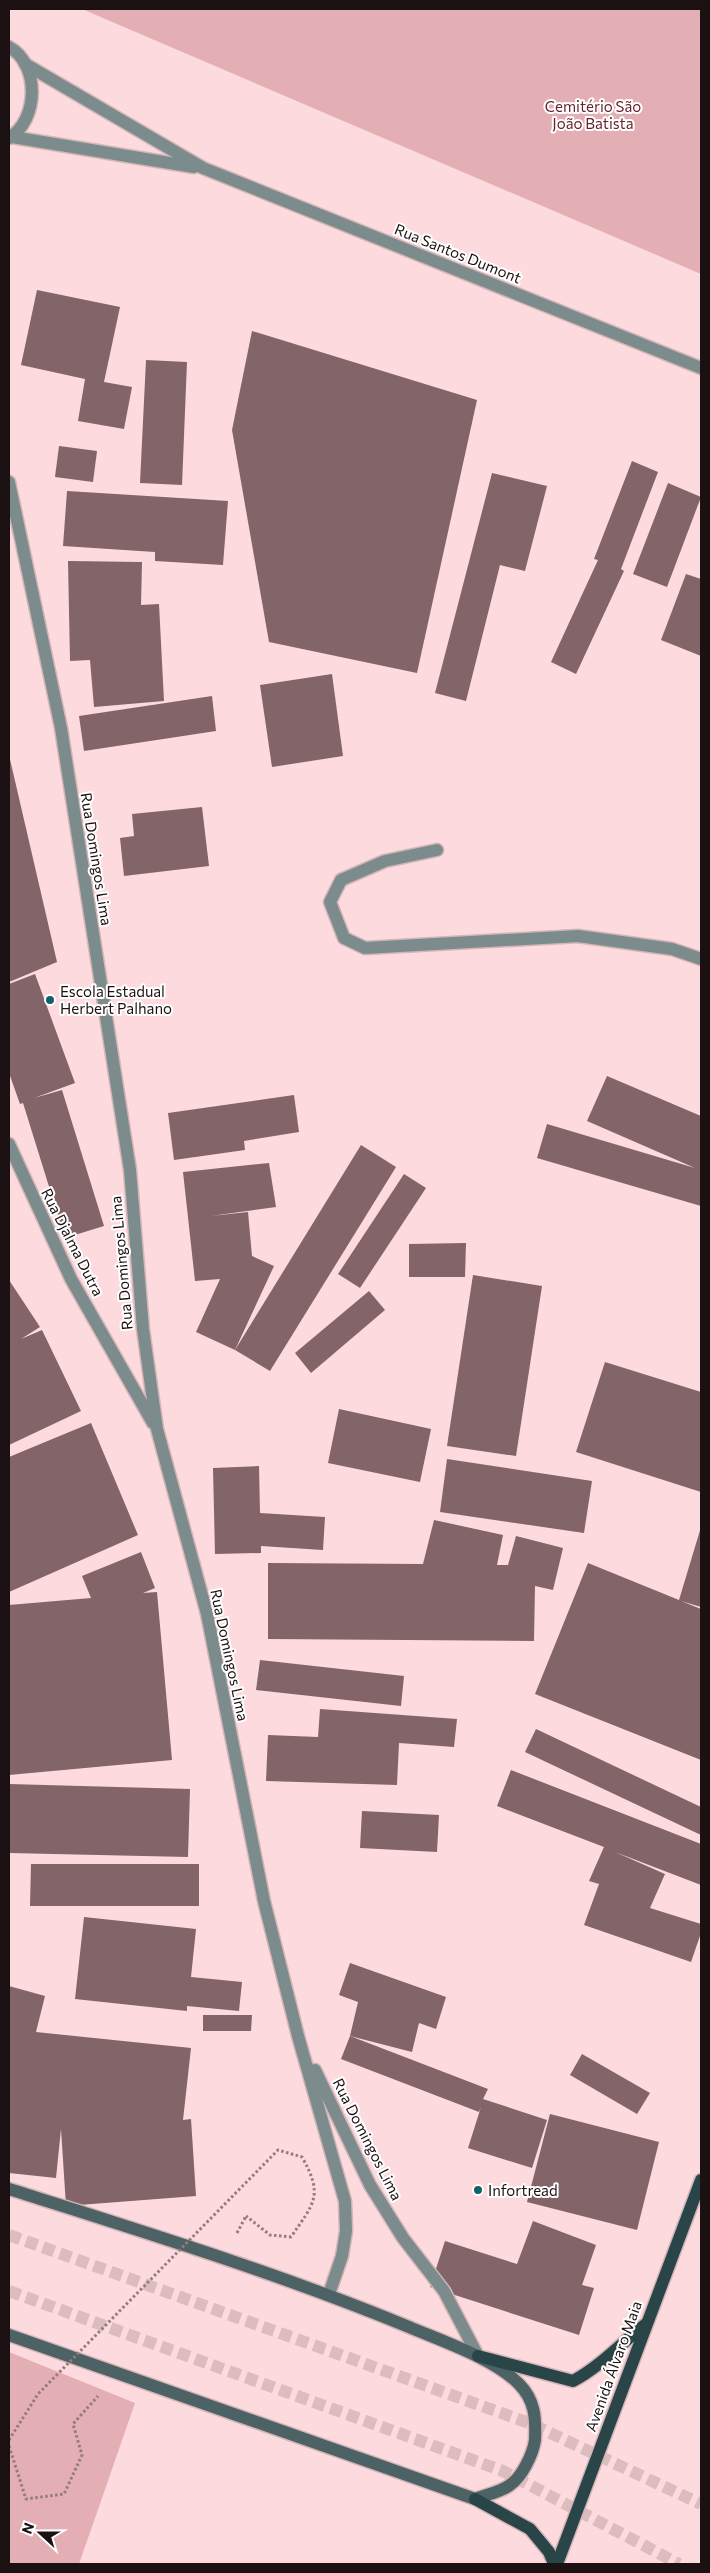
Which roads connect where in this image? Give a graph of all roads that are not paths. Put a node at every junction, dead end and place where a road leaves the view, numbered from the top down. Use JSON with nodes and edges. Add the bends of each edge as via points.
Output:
{"nodes":[{"id":1,"x":9,"y":47,"type":"edge"},
{"id":2,"x":25,"y":64,"type":"junction"},
{"id":3,"x":10,"y":138,"type":"edge"},
{"id":4,"x":203,"y":168,"type":"junction"},
{"id":5,"x":701,"y":368,"type":"edge"},
{"id":6,"x":9,"y":482,"type":"edge"},
{"id":7,"x":437,"y":850,"type":"dead end"},
{"id":8,"x":701,"y":959,"type":"edge"},
{"id":9,"x":9,"y":1144,"type":"edge"},
{"id":10,"x":157,"y":1429,"type":"junction"},
{"id":11,"x":298,"y":2036,"type":"junction"},
{"id":12,"x":701,"y":2180,"type":"edge"},
{"id":13,"x":9,"y":2189,"type":"edge"},
{"id":14,"x":329,"y":2294,"type":"junction"},
{"id":15,"x":646,"y":2324,"type":"junction"},
{"id":16,"x":9,"y":2335,"type":"edge"},
{"id":17,"x":478,"y":2356,"type":"junction"},
{"id":18,"x":475,"y":2499,"type":"junction"},
{"id":19,"x":556,"y":2564,"type":"edge"}],
"edges":[{"from":1,"to":2,"type":"street"},
{"from":2,"to":3,"type":"street","via":[[32,83],[32,103],[24,122]]},
{"from":2,"to":4,"type":"street","name":"Rua Santos Dumont"},
{"from":3,"to":4,"type":"street","name":"Rua Santos Dumont"},
{"from":4,"to":5,"type":"street","name":"Rua Santos Dumont"},
{"from":6,"to":10,"type":"street","name":"Rua Domingos Lima","via":[[61,728],[130,1170],[143,1329]]},
{"from":7,"to":8,"type":"street","via":[[385,861],[341,880],[330,902],[344,938],[365,948],[578,936],[672,949]]},
{"from":9,"to":10,"type":"street","name":"Rua Djalma Dutra","via":[[71,1279]]},
{"from":10,"to":11,"type":"street","name":"Rua Domingos Lima","via":[[207,1614],[264,1902]]},
{"from":11,"to":14,"type":"street","name":"Rua Domingos Lima","via":[[345,2201],[346,2232],[342,2256]]},
{"from":11,"to":17,"type":"street","name":"Rua Domingos Lima","via":[[370,2185],[403,2238],[444,2291]]},
{"from":12,"to":15,"type":"main road","name":"Avenida Álvaro Maia"},
{"from":13,"to":14,"type":"main road"},
{"from":14,"to":17,"type":"main road"},
{"from":15,"to":17,"type":"main road","via":[[594,2370],[573,2381]]},
{"from":15,"to":19,"type":"main road","name":"Avenida Álvaro Maia"},
{"from":16,"to":18,"type":"main road"},
{"from":17,"to":18,"type":"main road","via":[[518,2383],[528,2395],[537,2416],[534,2446],[525,2466],[510,2485]]},
{"from":18,"to":19,"type":"main road","via":[[530,2529]]}]}
